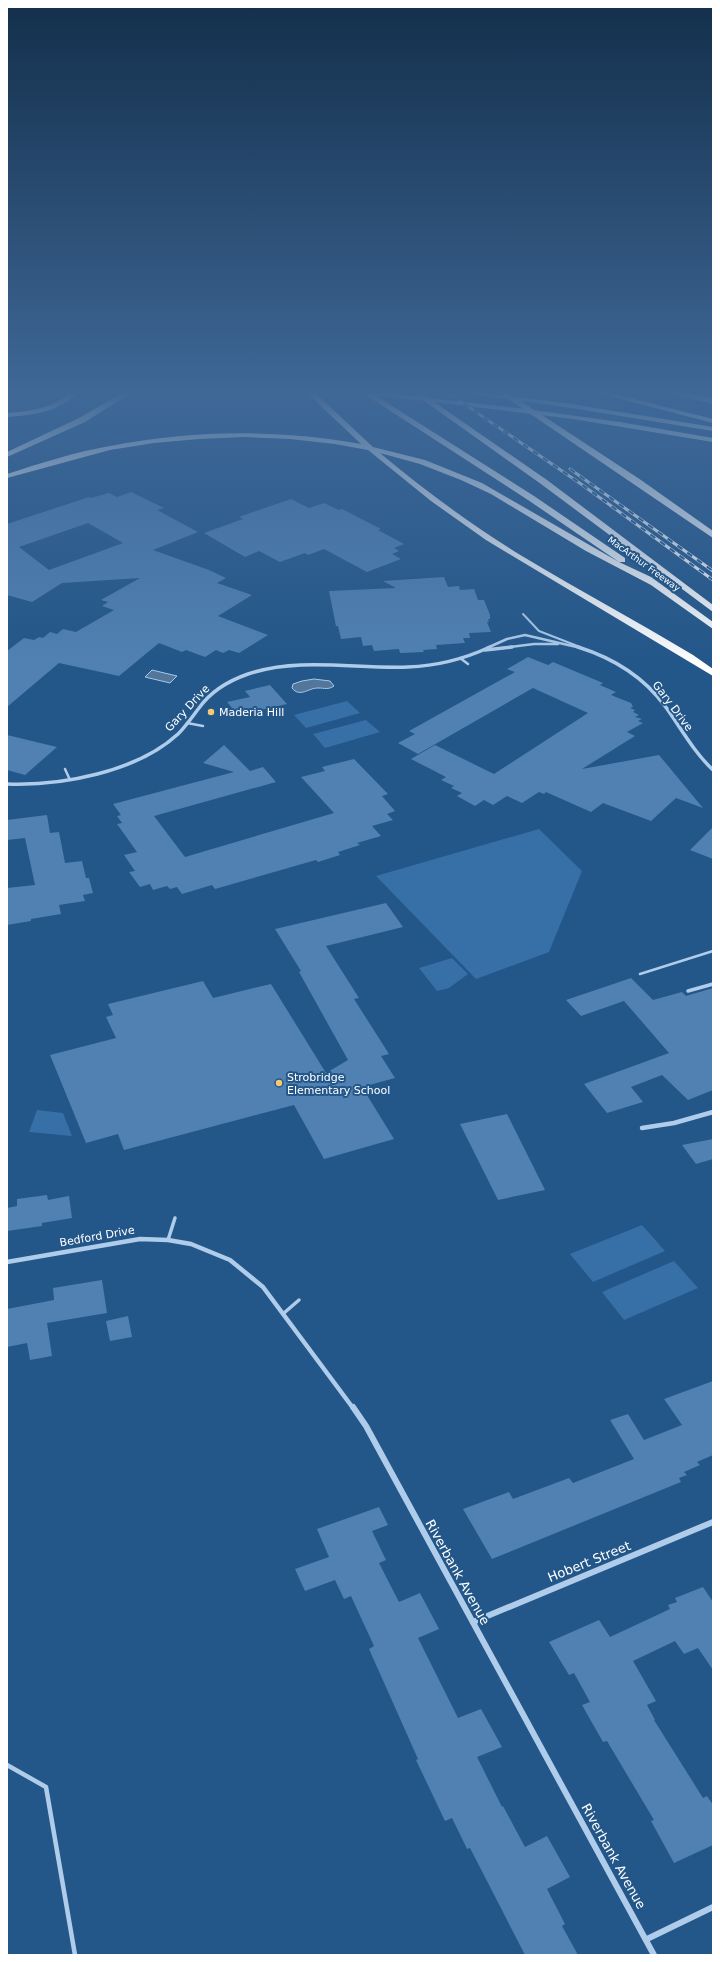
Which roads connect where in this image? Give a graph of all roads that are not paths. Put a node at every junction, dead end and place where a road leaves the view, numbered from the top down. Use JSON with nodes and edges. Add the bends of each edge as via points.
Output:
{"nodes":[{"id":1,"x":409,"y":482,"type":"edge"},
{"id":2,"x":472,"y":482,"type":"edge"},
{"id":3,"x":505,"y":482,"type":"edge"},
{"id":4,"x":543,"y":482,"type":"edge"},
{"id":5,"x":634,"y":482,"type":"edge"},
{"id":6,"x":713,"y":535,"type":"edge"},
{"id":7,"x":653,"y":583,"type":"junction"},
{"id":8,"x":713,"y":609,"type":"edge"},
{"id":9,"x":522,"y":614,"type":"dead end"},
{"id":10,"x":713,"y":626,"type":"edge"},
{"id":11,"x":567,"y":644,"type":"junction"},
{"id":12,"x":585,"y":649,"type":"junction"},
{"id":13,"x":479,"y":651,"type":"junction"},
{"id":14,"x":460,"y":658,"type":"junction"},
{"id":15,"x":468,"y":664,"type":"dead end"},
{"id":16,"x":713,"y":673,"type":"edge"},
{"id":17,"x":186,"y":723,"type":"junction"},
{"id":18,"x":203,"y":726,"type":"dead end"},
{"id":19,"x":65,"y":769,"type":"dead end"},
{"id":20,"x":713,"y":770,"type":"edge"},
{"id":21,"x":70,"y":781,"type":"junction"},
{"id":22,"x":7,"y":784,"type":"edge"},
{"id":23,"x":713,"y":951,"type":"edge"},
{"id":24,"x":640,"y":974,"type":"dead end"},
{"id":25,"x":713,"y":984,"type":"edge"},
{"id":26,"x":688,"y":991,"type":"dead end"},
{"id":27,"x":713,"y":1112,"type":"edge"},
{"id":28,"x":642,"y":1128,"type":"dead end"},
{"id":29,"x":175,"y":1218,"type":"dead end"},
{"id":30,"x":168,"y":1240,"type":"junction"},
{"id":31,"x":191,"y":1244,"type":"joint"},
{"id":32,"x":7,"y":1262,"type":"edge"},
{"id":33,"x":299,"y":1300,"type":"dead end"},
{"id":34,"x":284,"y":1313,"type":"junction"},
{"id":35,"x":713,"y":1522,"type":"edge"},
{"id":36,"x":473,"y":1622,"type":"junction"},
{"id":37,"x":7,"y":1765,"type":"edge"},
{"id":38,"x":713,"y":1906,"type":"edge"},
{"id":39,"x":646,"y":1939,"type":"junction"},
{"id":40,"x":76,"y":1955,"type":"edge"},
{"id":41,"x":654,"y":1955,"type":"edge"}],
"edges":[{"from":1,"to":16,"type":"highway","via":[[518,557]]},
{"from":2,"to":7,"type":"highway","via":[[518,506],[597,554]]},
{"from":3,"to":7,"type":"highway","name":"MacArthur Freeway"},
{"from":4,"to":8,"type":"highway"},
{"from":5,"to":6,"type":"highway"},
{"from":7,"to":10,"type":"highway","name":"MacArthur Freeway"},
{"from":9,"to":12,"type":"lane","via":[[539,631]]},
{"from":11,"to":12,"type":"street","name":"Gary Drive"},
{"from":11,"to":13,"type":"street","name":"Gary Drive","via":[[534,644]]},
{"from":11,"to":13,"type":"street","name":"Gary Drive","via":[[528,635],[510,637]]},
{"from":12,"to":20,"type":"street","name":"Gary Drive","via":[[614,662],[646,685]]},
{"from":13,"to":14,"type":"street","name":"Gary Drive"},
{"from":14,"to":15,"type":"lane"},
{"from":14,"to":17,"type":"street","name":"Gary Drive","via":[[424,666],[302,664],[261,671],[218,689]]},
{"from":17,"to":18,"type":"lane"},
{"from":17,"to":21,"type":"street","name":"Gary Drive","via":[[168,742],[137,759],[104,773]]},
{"from":19,"to":21,"type":"lane"},
{"from":21,"to":22,"type":"street","name":"Gary Drive","via":[[42,785]]},
{"from":23,"to":24,"type":"lane"},
{"from":25,"to":26,"type":"lane"},
{"from":27,"to":28,"type":"street","via":[[674,1123]]},
{"from":29,"to":30,"type":"lane"},
{"from":30,"to":31,"type":"street","name":"Bedford Drive"},
{"from":30,"to":32,"type":"street","name":"Bedford Drive","via":[[140,1239]]},
{"from":31,"to":34,"type":"street","name":"Riverbank Avenue","via":[[230,1260],[263,1287]]},
{"from":33,"to":34,"type":"lane"},
{"from":34,"to":36,"type":"street","name":"Riverbank Avenue","via":[[366,1426]]},
{"from":35,"to":36,"type":"street","name":"Hobert Street"},
{"from":36,"to":39,"type":"street","name":"Riverbank Avenue"},
{"from":37,"to":40,"type":"lane","via":[[46,1787]]},
{"from":38,"to":39,"type":"street"},
{"from":39,"to":41,"type":"street","name":"Riverbank Avenue"}]}
